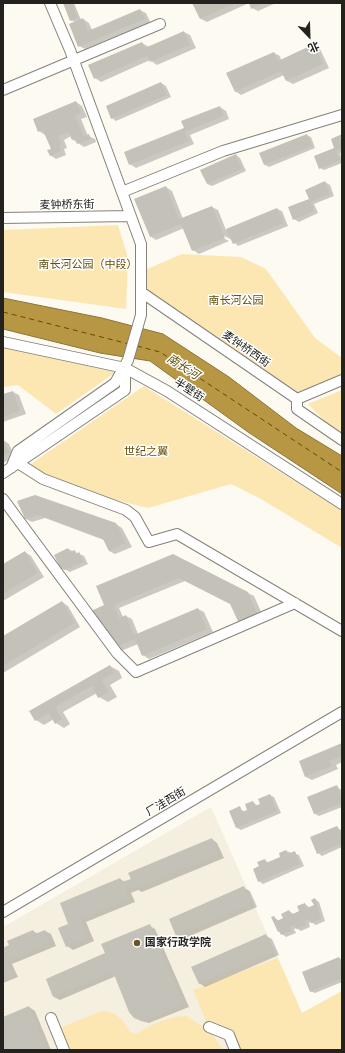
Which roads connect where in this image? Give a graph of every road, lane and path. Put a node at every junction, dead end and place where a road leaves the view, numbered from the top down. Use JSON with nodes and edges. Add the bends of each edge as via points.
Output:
{"nodes":[{"id":1,"x":50,"y":3,"type":"edge"},
{"id":2,"x":160,"y":24,"type":"dead end"},
{"id":3,"x":74,"y":59,"type":"junction"},
{"id":4,"x":3,"y":90,"type":"edge"},
{"id":5,"x":342,"y":115,"type":"edge"},
{"id":6,"x":122,"y":192,"type":"junction"},
{"id":7,"x":130,"y":216,"type":"junction"},
{"id":8,"x":3,"y":218,"type":"edge"},
{"id":9,"x":140,"y":292,"type":"junction"},
{"id":10,"x":3,"y":342,"type":"edge"},
{"id":11,"x":127,"y":364,"type":"junction"},
{"id":12,"x":342,"y":380,"type":"edge"},
{"id":13,"x":297,"y":399,"type":"junction"},
{"id":14,"x":342,"y":440,"type":"edge"},
{"id":15,"x":11,"y":468,"type":"edge"},
{"id":16,"x":3,"y":499,"type":"edge"},
{"id":17,"x":342,"y":504,"type":"edge"},
{"id":18,"x":295,"y":603,"type":"junction"},
{"id":19,"x":342,"y":631,"type":"edge"},
{"id":20,"x":342,"y":712,"type":"edge"},
{"id":21,"x":3,"y":912,"type":"edge"},
{"id":22,"x":51,"y":1018,"type":"dead end"},
{"id":23,"x":209,"y":1027,"type":"dead end"},
{"id":24,"x":64,"y":1050,"type":"edge"},
{"id":25,"x":236,"y":1050,"type":"edge"}],
"edges":[{"from":1,"to":3,"type":"street"},
{"from":2,"to":3,"type":"street"},
{"from":3,"to":4,"type":"street"},
{"from":3,"to":6,"type":"street"},
{"from":5,"to":6,"type":"street","via":[[223,151]]},
{"from":6,"to":7,"type":"street"},
{"from":7,"to":8,"type":"street","name":"麦钟桥东街"},
{"from":7,"to":9,"type":"street","via":[[141,244]]},
{"from":9,"to":11,"type":"street","via":[[140,315]]},
{"from":9,"to":13,"type":"street","name":"麦钟桥西街"},
{"from":10,"to":11,"type":"street","name":"半壁街"},
{"from":11,"to":15,"type":"street","via":[[125,390]]},
{"from":11,"to":17,"type":"street","name":"半壁街"},
{"from":12,"to":13,"type":"street"},
{"from":13,"to":14,"type":"street","via":[[297,409]]},
{"from":15,"to":18,"type":"street","via":[[126,510],[136,517],[149,542],[177,534]]},
{"from":16,"to":18,"type":"street","via":[[117,653],[136,672]]},
{"from":18,"to":19,"type":"street"},
{"from":20,"to":21,"type":"street","name":"厂洼西街"},
{"from":22,"to":24,"type":"street"},
{"from":23,"to":25,"type":"street","via":[[229,1035]]}]}
